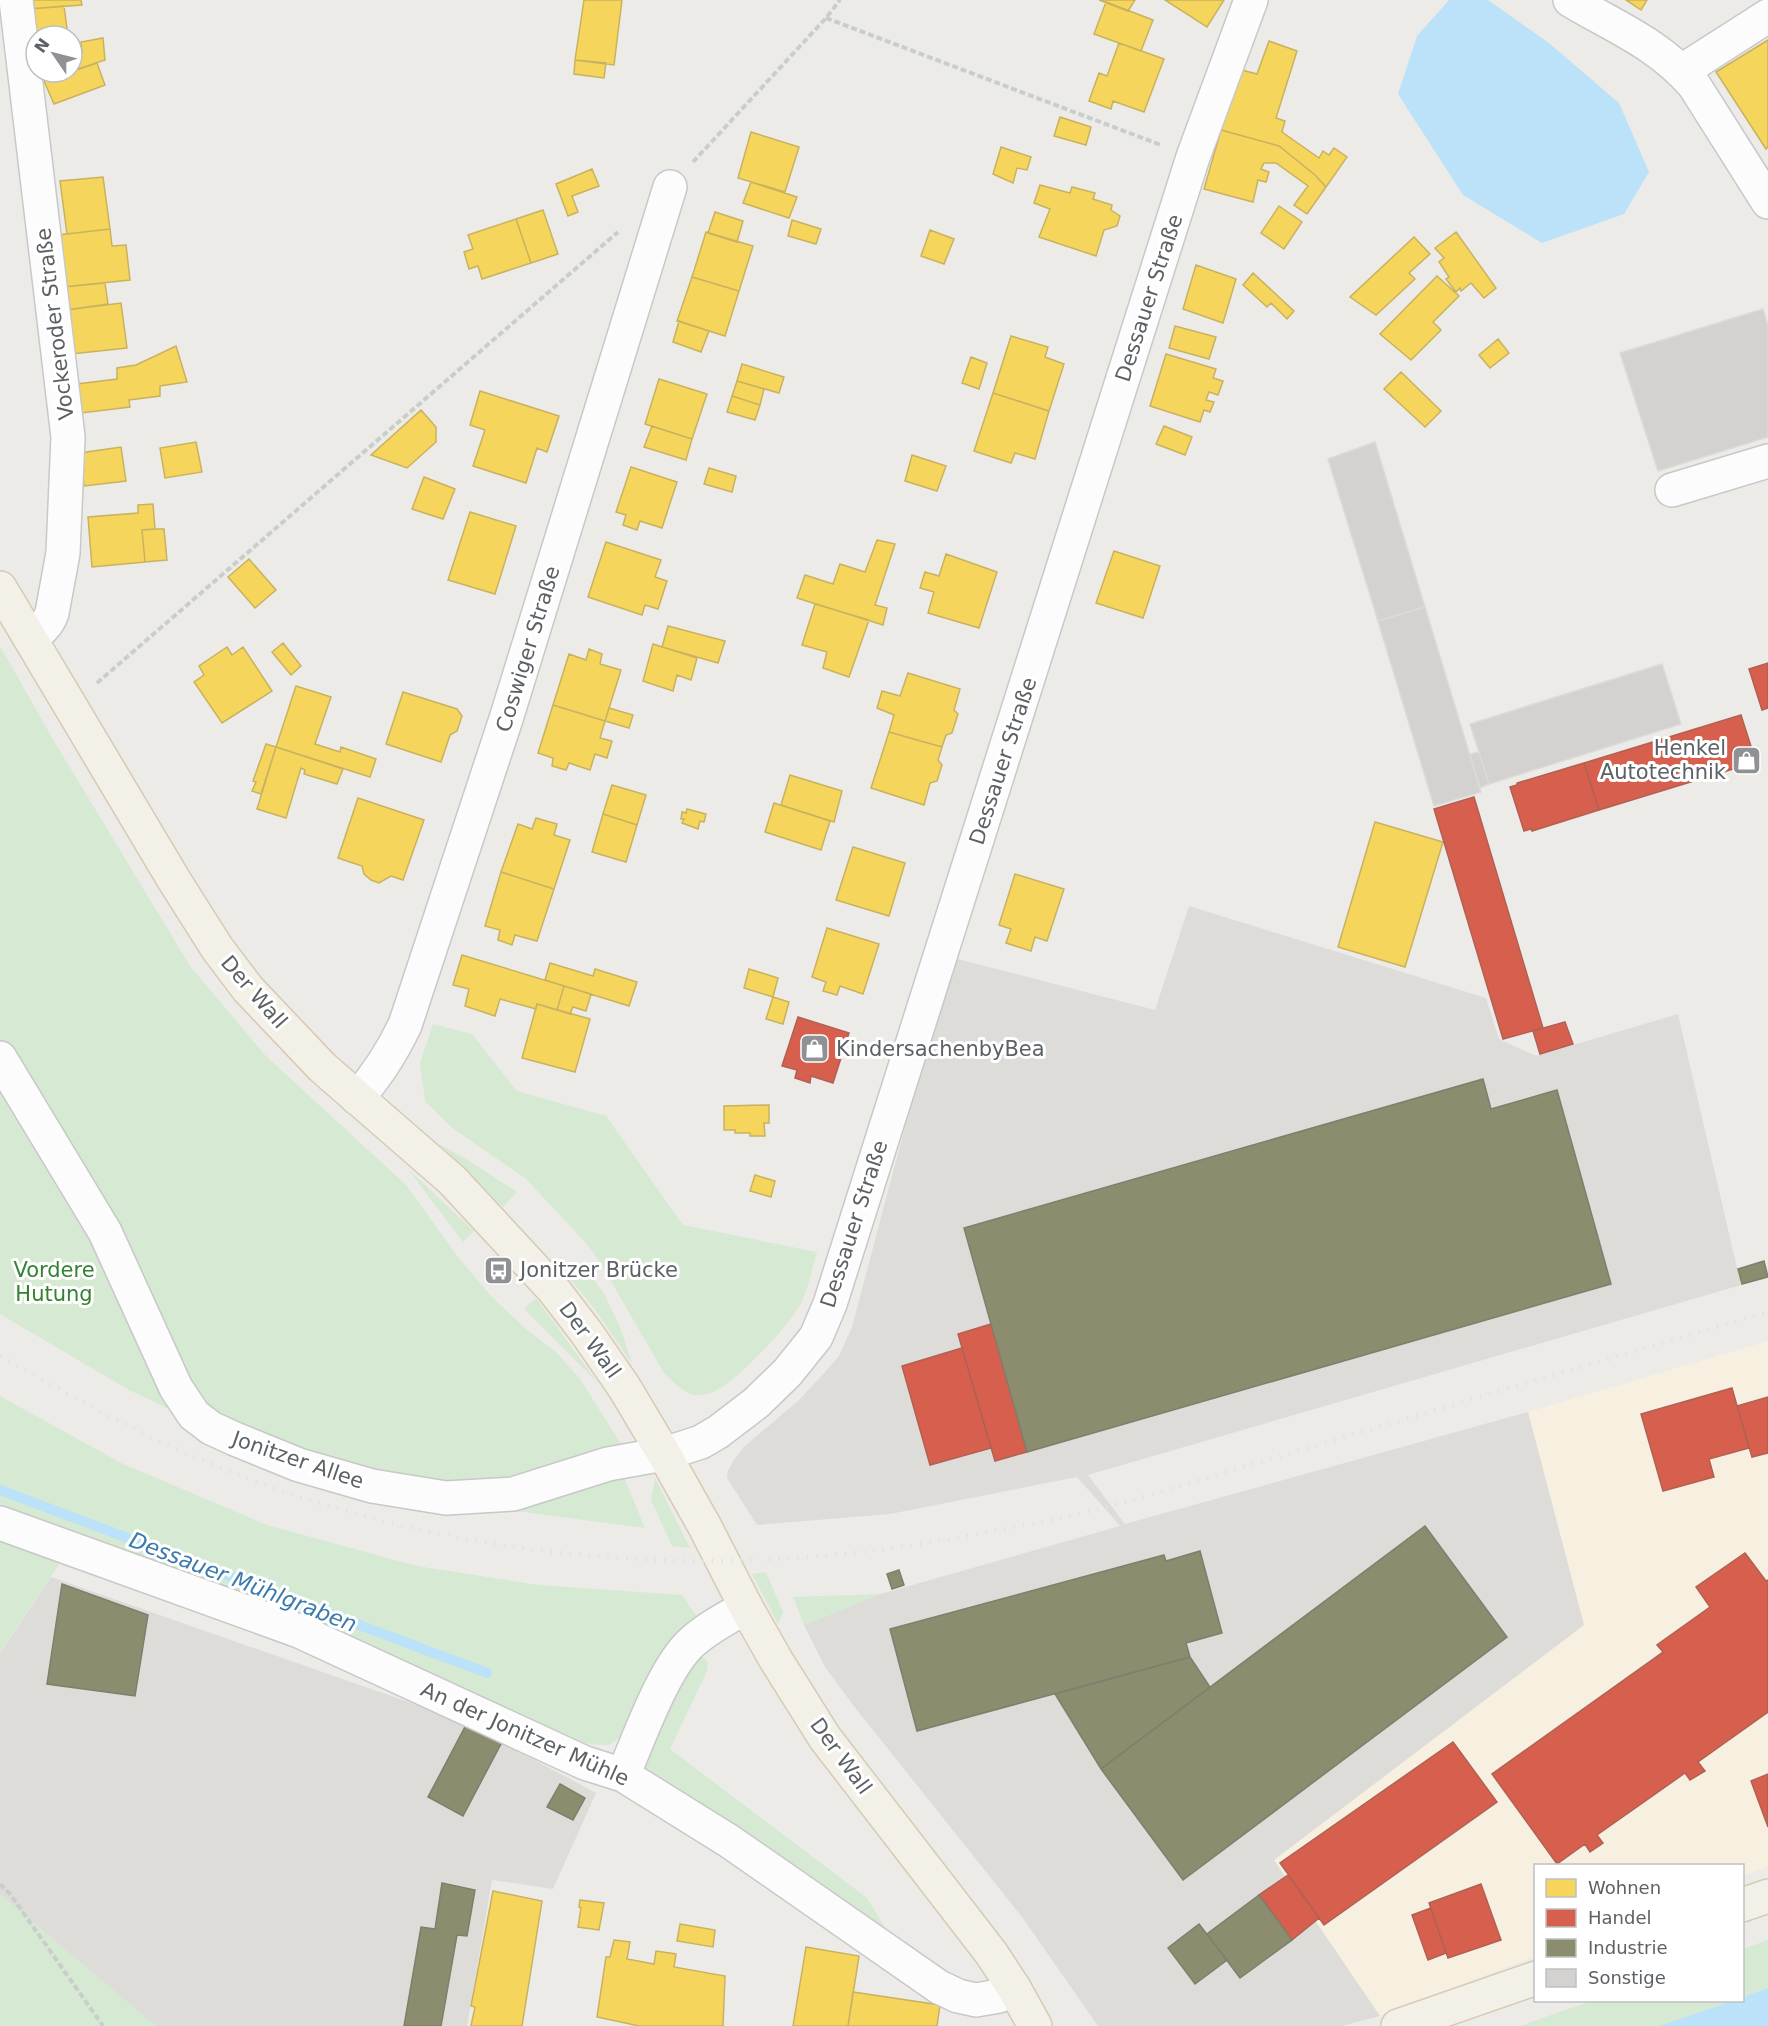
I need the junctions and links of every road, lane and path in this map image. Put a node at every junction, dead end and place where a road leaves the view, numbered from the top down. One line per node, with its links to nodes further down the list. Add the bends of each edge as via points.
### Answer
1 (16, 0): 15 (street, Vockeroder Straße, via 68,437 63,553 52,613 49,622)
2 (840, 0): 6 (path)
3 (1251, 0): 8 (street, Dessauer Straße)
4 (1570, 0): 7 (street, via 1642,39)
5 (1768, 16): 7 (street)
6 (826, 18): 8 (path); 9 (path)
7 (1682, 71): 10 (street)
8 (1193, 158): 19 (street, Dessauer Straße, via 830,1304 816,1336 756,1404 701,1442)
9 (670, 187): 18 (street, Coswiger Straße, via 510,708 405,1025 375,1079)
10 (1768, 202)
11 (624, 226): 16 (path)
12 (1768, 461): 13 (street)
13 (1672, 490)
14 (0, 588): 15 (main road, Der Wall)
15 (30, 638): 16 (main road, Der Wall)
16 (70, 704): 18 (main road, Der Wall, via 217,948 283,1027)
17 (0, 1058): 19 (street, Jonitzer Allee, via 105,1232 176,1388 194,1415 211,1428 299,1465 372,1486 446,1498 513,1494 608,1464)
18 (357, 1098): 19 (main road, Der Wall, via 452,1180 553,1289 624,1387)
19 (664, 1454): 21 (main road, Der Wall)
20 (0, 1523): 22 (street, An der Jonitzer Mühle, via 299,1631 585,1763)
21 (746, 1607): 22 (street, via 700,1634 678,1658); 27 (main road, Der Wall, via 825,1738)
22 (622, 1775): 27 (street, An der Jonitzer Mühle, via 729,1841 939,1987 976,2000 999,1996)
23 (0, 1884): 28 (path)
24 (1768, 1896): 25 (main road)
25 (1744, 1905)
26 (1534, 1979): 30 (main road)
27 (1014, 1988): 29 (main road, Der Wall)
28 (102, 2026)
29 (1035, 2026)
30 (1398, 2026)

